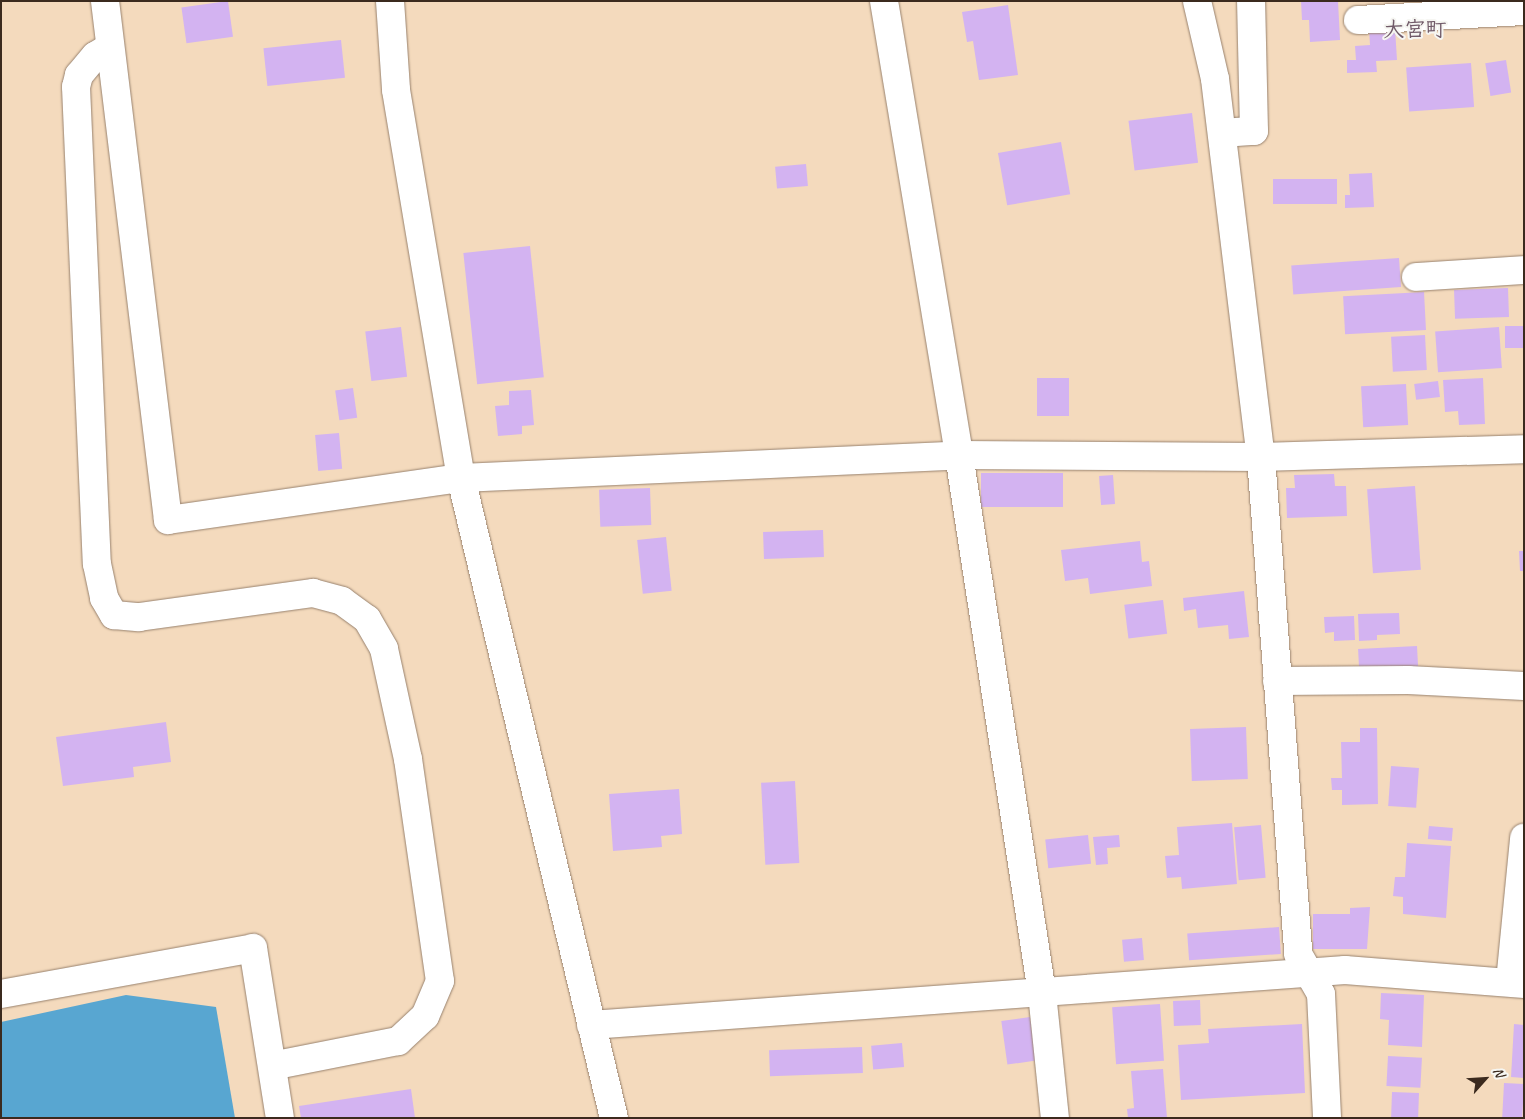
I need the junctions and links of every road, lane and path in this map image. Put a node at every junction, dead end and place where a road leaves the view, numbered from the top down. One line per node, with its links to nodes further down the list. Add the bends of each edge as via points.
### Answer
1 (105, 1): 8 (street)
2 (390, 1): 15 (street, via 396,90)
3 (884, 1): 13 (street)
4 (1197, 1): 9 (street, via 1215,79)
5 (1251, 1): 9 (street, via 1254,131)
6 (1522, 11): 7 (street)
7 (1358, 20)
8 (110, 47): 15 (street, via 168,520); 24 (street, via 95,56 79,75 76,87 97,564 104,598 114,615 139,617 313,593 342,601 367,619 384,649 408,759 440,981 426,1016 398,1041)
9 (1222, 133): 14 (street)
10 (1524, 270): 11 (street)
11 (1416, 277)
12 (1524, 449): 14 (street)
13 (959, 454): 14 (street); 15 (street); 21 (street)
14 (1261, 457): 16 (street)
15 (461, 478): 23 (street)
16 (1277, 681): 17 (street, via 1408,680); 19 (street, via 1298,954)
17 (1524, 686)
18 (1524, 838): 20 (street)
19 (1310, 974): 20 (street, via 1345,970); 21 (street); 28 (street, via 1322,994)
20 (1517, 983)
21 (1042, 993): 23 (street); 27 (street)
22 (1, 994): 24 (street, via 254,948)
23 (591, 1025): 26 (street)
24 (272, 1066): 25 (street)
25 (280, 1118)
26 (614, 1118)
27 (1055, 1118)
28 (1327, 1118)

